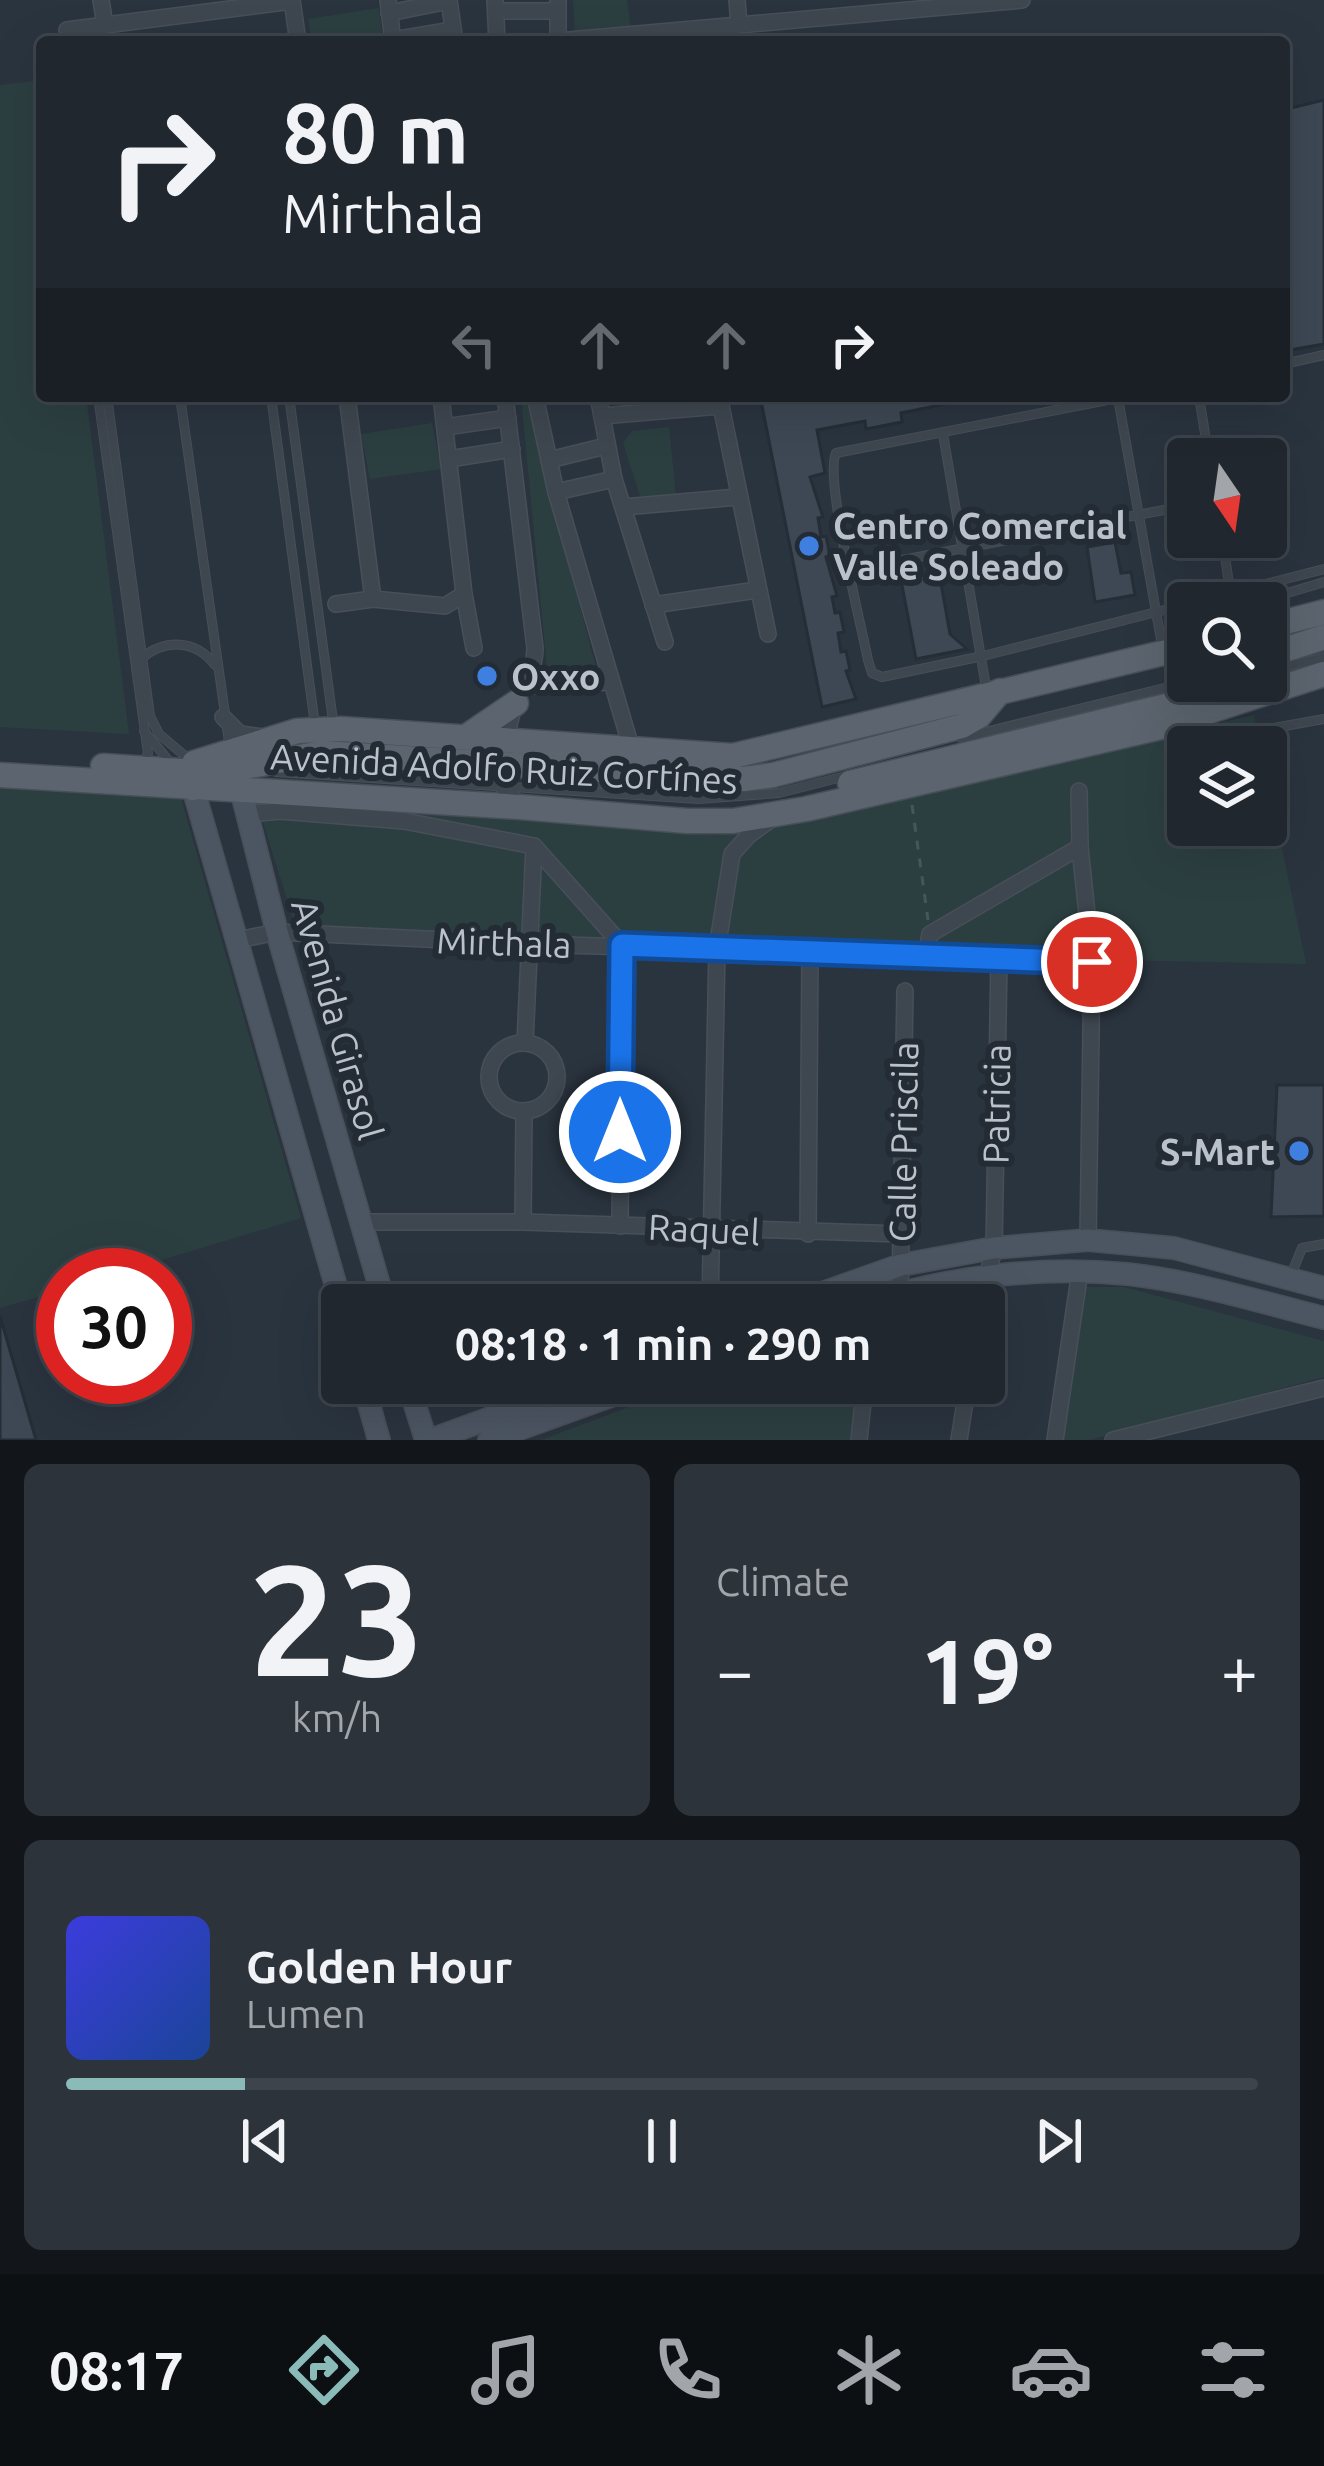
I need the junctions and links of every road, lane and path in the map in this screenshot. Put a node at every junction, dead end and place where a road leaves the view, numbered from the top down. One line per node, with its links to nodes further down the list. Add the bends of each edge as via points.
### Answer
1 (101, 0): 12 (street)
2 (737, 0): 13 (street)
3 (1022, 0): 8 (street)
4 (292, 1): 9 (street); 15 (street)
5 (449, 1): 10 (street); 17 (street)
6 (495, 5): 7 (street); 18 (street)
7 (557, 5): 19 (street)
8 (930, 5): 11 (street)
9 (199, 6): 12 (street)
10 (388, 6): 16 (street)
11 (831, 9): 13 (street)
12 (105, 25): 14 (street)
13 (739, 25): 20 (street)
14 (68, 31)
15 (297, 36)
16 (392, 36)
17 (454, 36)
18 (497, 36)
19 (558, 36)
20 (622, 36)
21 (1324, 356): 22 (lane)
22 (1290, 363)
23 (99, 402): 81 (lane)
24 (108, 402): 76 (lane)
25 (181, 402): 80 (lane)
26 (272, 402): 98 (lane)
27 (290, 402): 98 (lane)
28 (348, 402): 61 (street)
29 (442, 402): 40 (street)
30 (506, 402): 39 (street)
31 (537, 402): 46 (street)
32 (599, 402): 38 (street)
33 (711, 402): 38 (street)
34 (719, 402): 49 (street)
35 (1099, 402): 41 (lane)
36 (1124, 402): 52 (lane)
37 (1199, 402): 42 (lane)
38 (602, 416): 43 (street)
39 (508, 418): 40 (street); 44 (street)
40 (445, 427): 45 (street)
41 (943, 434): 53 (lane); 55 (lane, via 834,455)
42 (1205, 438)
43 (606, 446): 46 (street); 47 (street)
44 (512, 449): 45 (street); 88 (street, via 535,648)
45 (449, 459): 60 (street)
46 (549, 460): 48 (street)
47 (614, 478): 48 (street); 50 (street)
48 (556, 492): 85 (street)
49 (737, 497): 50 (street); 58 (street)
50 (624, 507): 63 (street)
51 (1167, 509): 52 (lane)
52 (1138, 514): 53 (lane); 66 (lane)
53 (962, 551): 55 (lane); 75 (lane)
54 (1324, 569): 56 (lane)
55 (850, 570): 75 (lane, via 876,677)
56 (1269, 582)
57 (1324, 582): 59 (lane)
58 (757, 590): 63 (street); 68 (street)
59 (1287, 593)
60 (464, 594): 61 (street, via 445,606); 73 (street)
61 (373, 599): 62 (street)
62 (337, 604)
63 (653, 605): 71 (street)
64 (1167, 611): 66 (lane)
65 (1324, 612): 67 (main road)
66 (1156, 614): 69 (lane); 75 (lane)
67 (1287, 622)
68 (767, 634)
69 (1167, 634)
70 (1324, 637): 78 (main road)
71 (665, 642)
72 (1324, 647): 79 (lane)
73 (474, 648)
74 (1167, 652): 87 (main road, Avenida Adolfo Ruiz Cortínes)
75 (983, 656): 87 (lane)
76 (142, 657): 80 (lane, via 192,644); 81 (lane); 102 (lane, via 153,724)
77 (1324, 661): 82 (main road)
78 (1287, 662)
79 (1287, 665)
80 (216, 667): 93 (lane)
81 (135, 668): 96 (lane)
82 (1287, 670)
83 (1287, 674): 84 (main road)
84 (1324, 674)
85 (611, 682): 88 (street); 100 (street)
86 (1167, 687): 104 (lane, via 773,784 713,791)
87 (994, 693): 100 (main road, Avenida Adolfo Ruiz Cortínes, via 745,755); 104 (main road, via 962,726 759,777)
88 (521, 694): 99 (main road); 104 (street)
89 (1167, 697): 104 (lane, via 779,793 699,800)
90 (1182, 702): 104 (main road, via 753,805 695,808)
91 (1197, 702): 104 (main road, via 778,808 675,814)
92 (1213, 702): 105 (main road, Avenida Adolfo Ruiz Cortínes, via 1161,728)
93 (223, 717): 97 (street, via 240,734); 102 (lane)
94 (1324, 718): 95 (lane)
95 (1284, 726)
96 (143, 730): 102 (lane); 102 (lane, via 148,753)
97 (283, 735): 98 (main road, Avenida Adolfo Ruiz Cortínes); 102 (main road, Avenida Adolfo Ruiz Cortínes)
98 (324, 737): 99 (main road, Avenida Adolfo Ruiz Cortínes); 102 (main road, via 272,760); 104 (main road)
99 (466, 737): 104 (main road, Avenida Adolfo Ruiz Cortínes)
100 (631, 747): 104 (main road, Avenida Adolfo Ruiz Cortínes)
101 (0, 760): 102 (main road)
102 (199, 775): 103 (main road, Avenida Adolfo Ruiz Cortínes); 104 (main road, Avenida Adolfo Ruiz Cortínes); 109 (street, via 280,812 404,820); 112 (street, Avenida Girasol); 114 (street, Avenida Girasol)
103 (0, 776)
104 (508, 780): 108 (main road, Avenida Adolfo Ruiz Cortínes, via 687,821)
105 (909, 787): 107 (main road, Avenida Adolfo Ruiz Cortínes); 113 (path)
106 (1079, 790): 110 (street)
107 (778, 815): 108 (main road, Avenida Adolfo Ruiz Cortínes); 111 (street)
108 (740, 820): 111 (street)
109 (534, 846): 115 (street); 116 (street)
110 (1080, 847): 113 (street); 121 (street)
111 (732, 854): 117 (street)
112 (277, 932): 114 (street, Mirthala); 115 (street, Mirthala); 126 (street, Avenida Girasol)
113 (930, 934): 119 (street)
114 (238, 940): 139 (street, Avenida Girasol)
115 (530, 944): 116 (street, Mirthala); 124 (street)
116 (622, 945): 117 (street, Mirthala); 128 (street)
117 (717, 949): 118 (street, Mirthala); 129 (street)
118 (810, 953): 119 (street, Mirthala); 130 (street)
119 (926, 956): 120 (street, Mirthala)
120 (999, 960): 121 (street, Mirthala); 134 (street, Patricia)
121 (1092, 962): 122 (street, Mirthala); 132 (street)
122 (1130, 962)
123 (904, 991): 131 (street, Calle Priscila)
124 (525, 1043): 125 (street, via 550,1055 557,1073 550,1100); 125 (street, via 494,1059 489,1083 501,1104)
125 (524, 1112): 127 (street)
126 (362, 1222): 127 (street, Raquel); 140 (street, Avenida Girasol)
127 (523, 1222): 128 (street, Raquel)
128 (620, 1226): 129 (street, Raquel)
129 (712, 1229): 130 (street, Raquel); 141 (street)
130 (808, 1234): 131 (street, Raquel)
131 (902, 1234): 135 (street, Calle Priscila)
132 (1088, 1240): 134 (street); 137 (street, via 1144,1242)
133 (1324, 1244): 137 (lane, via 1302,1248)
134 (994, 1248): 135 (street); 138 (street, Patricia)
135 (902, 1265): 142 (street); 143 (street, Calle Priscila)
136 (1081, 1271): 138 (street); 147 (street); 160 (street)
137 (1290, 1277): 146 (street)
138 (985, 1278): 144 (street); 145 (street, Patricia)
139 (336, 1284)
140 (379, 1284)
141 (711, 1284)
142 (848, 1284)
143 (901, 1284)
144 (953, 1284)
145 (984, 1284)
146 (1324, 1288)
147 (1324, 1318)
148 (1324, 1388): 161 (street)
149 (370, 1404): 155 (street)
150 (415, 1404): 156 (street)
151 (532, 1404): 156 (street)
152 (588, 1404): 157 (street)
153 (863, 1404): 158 (street)
154 (965, 1404): 159 (street)
155 (380, 1440)
156 (428, 1440)
157 (489, 1440)
158 (859, 1440)
159 (959, 1440)
160 (1055, 1440)
161 (1113, 1440)

